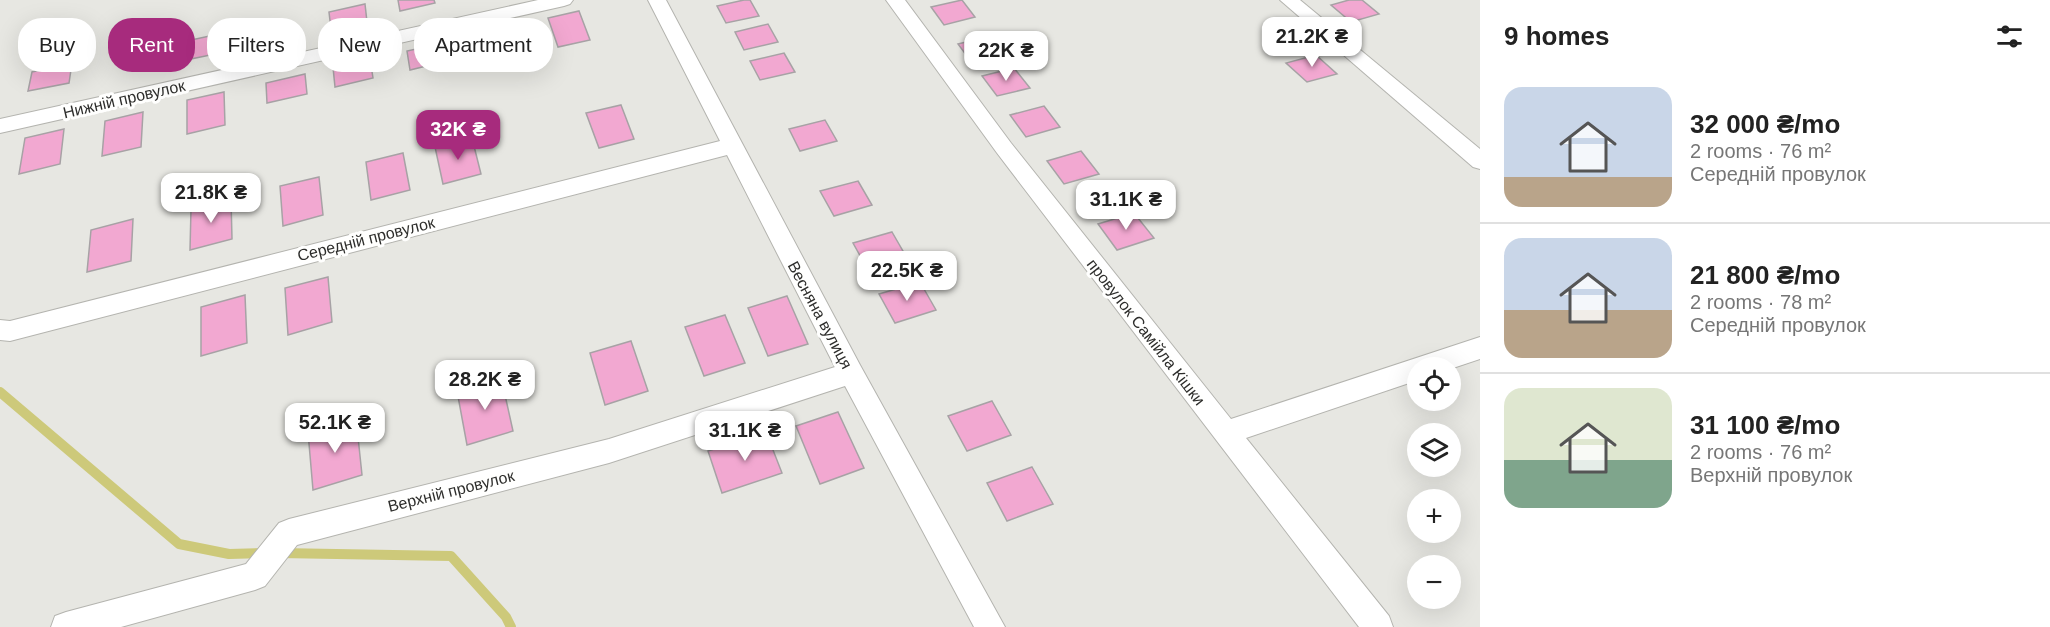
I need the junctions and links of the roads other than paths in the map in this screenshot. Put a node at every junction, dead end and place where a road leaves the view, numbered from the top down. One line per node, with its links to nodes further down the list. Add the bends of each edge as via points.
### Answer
1 (564, 0): 5 (street, Нижній провулок)
2 (657, 0): 6 (street, Весняна вулиця)
3 (895, 0): 13 (street, провулок Самійла Кішки, via 1004,148)
4 (1289, 0): 7 (street)
5 (0, 126)
6 (731, 146): 8 (street, Середній провулок, via 10,331); 12 (street, Весняна вулиця)
7 (1480, 161)
8 (0, 330)
9 (1480, 348): 10 (street)
10 (1453, 357)
11 (1407, 372): 13 (street)
12 (850, 373): 14 (street, Верхній провулок, via 609,451 289,533 255,576); 15 (street, Весняна вулиця)
13 (1225, 433): 16 (street, провулок Самійла Кішки)
14 (66, 627)
15 (990, 627)
16 (1378, 627)

